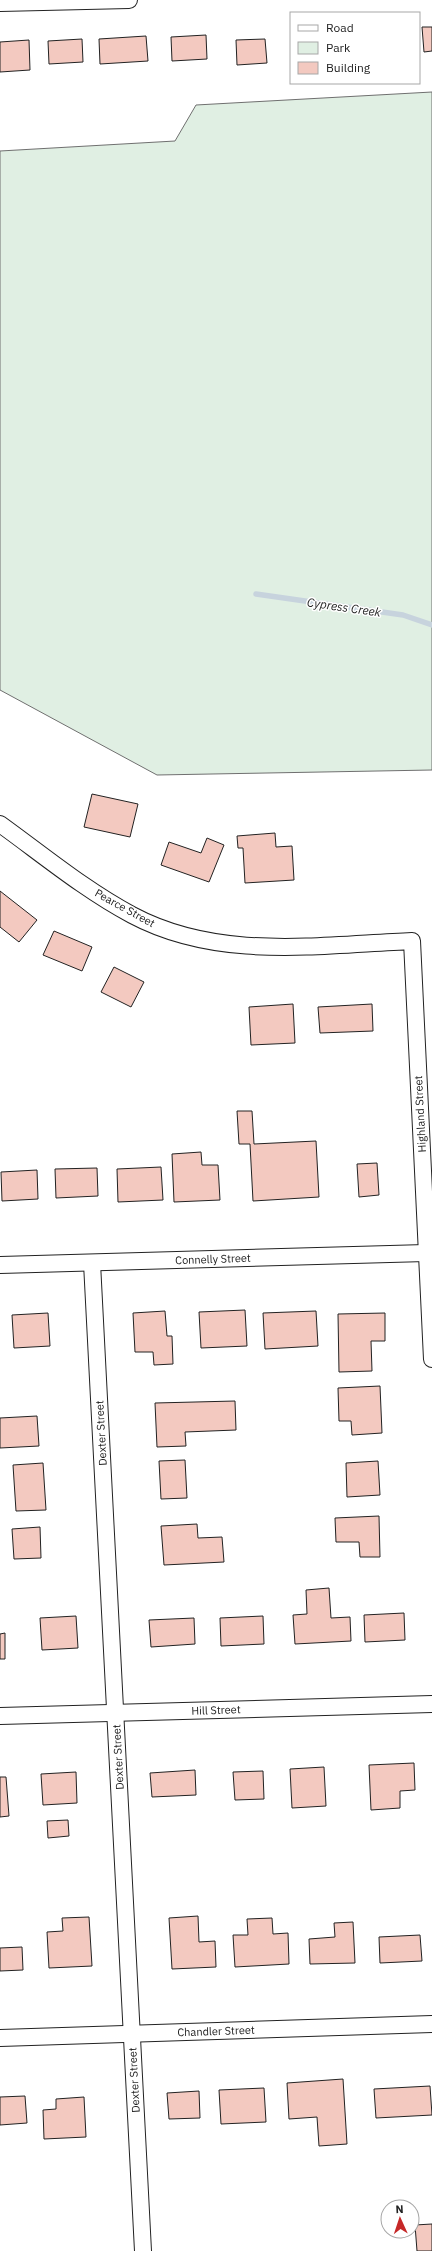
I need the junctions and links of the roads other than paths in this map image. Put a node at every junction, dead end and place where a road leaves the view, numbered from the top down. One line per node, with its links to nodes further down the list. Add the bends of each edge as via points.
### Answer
1 (129, 0): 2 (street)
2 (0, 3)
3 (0, 824): 4 (street, Pearce Street, via 99,896 164,929 202,940 241,947)
4 (412, 941): 5 (street, Highland Street)
5 (426, 1253): 6 (street, Connelly Street); 8 (street, Highland Street)
6 (92, 1263): 7 (street, Connelly Street); 10 (street, Dexter Street)
7 (0, 1265)
8 (432, 1360)
9 (432, 1704): 10 (street, Hill Street)
10 (116, 1713): 11 (street, Hill Street); 13 (street, Dexter Street)
11 (0, 1716)
12 (432, 2024): 13 (street, Chandler Street)
13 (131, 2034): 14 (street, Chandler Street); 15 (street, Dexter Street)
14 (0, 2038)
15 (143, 2251)

